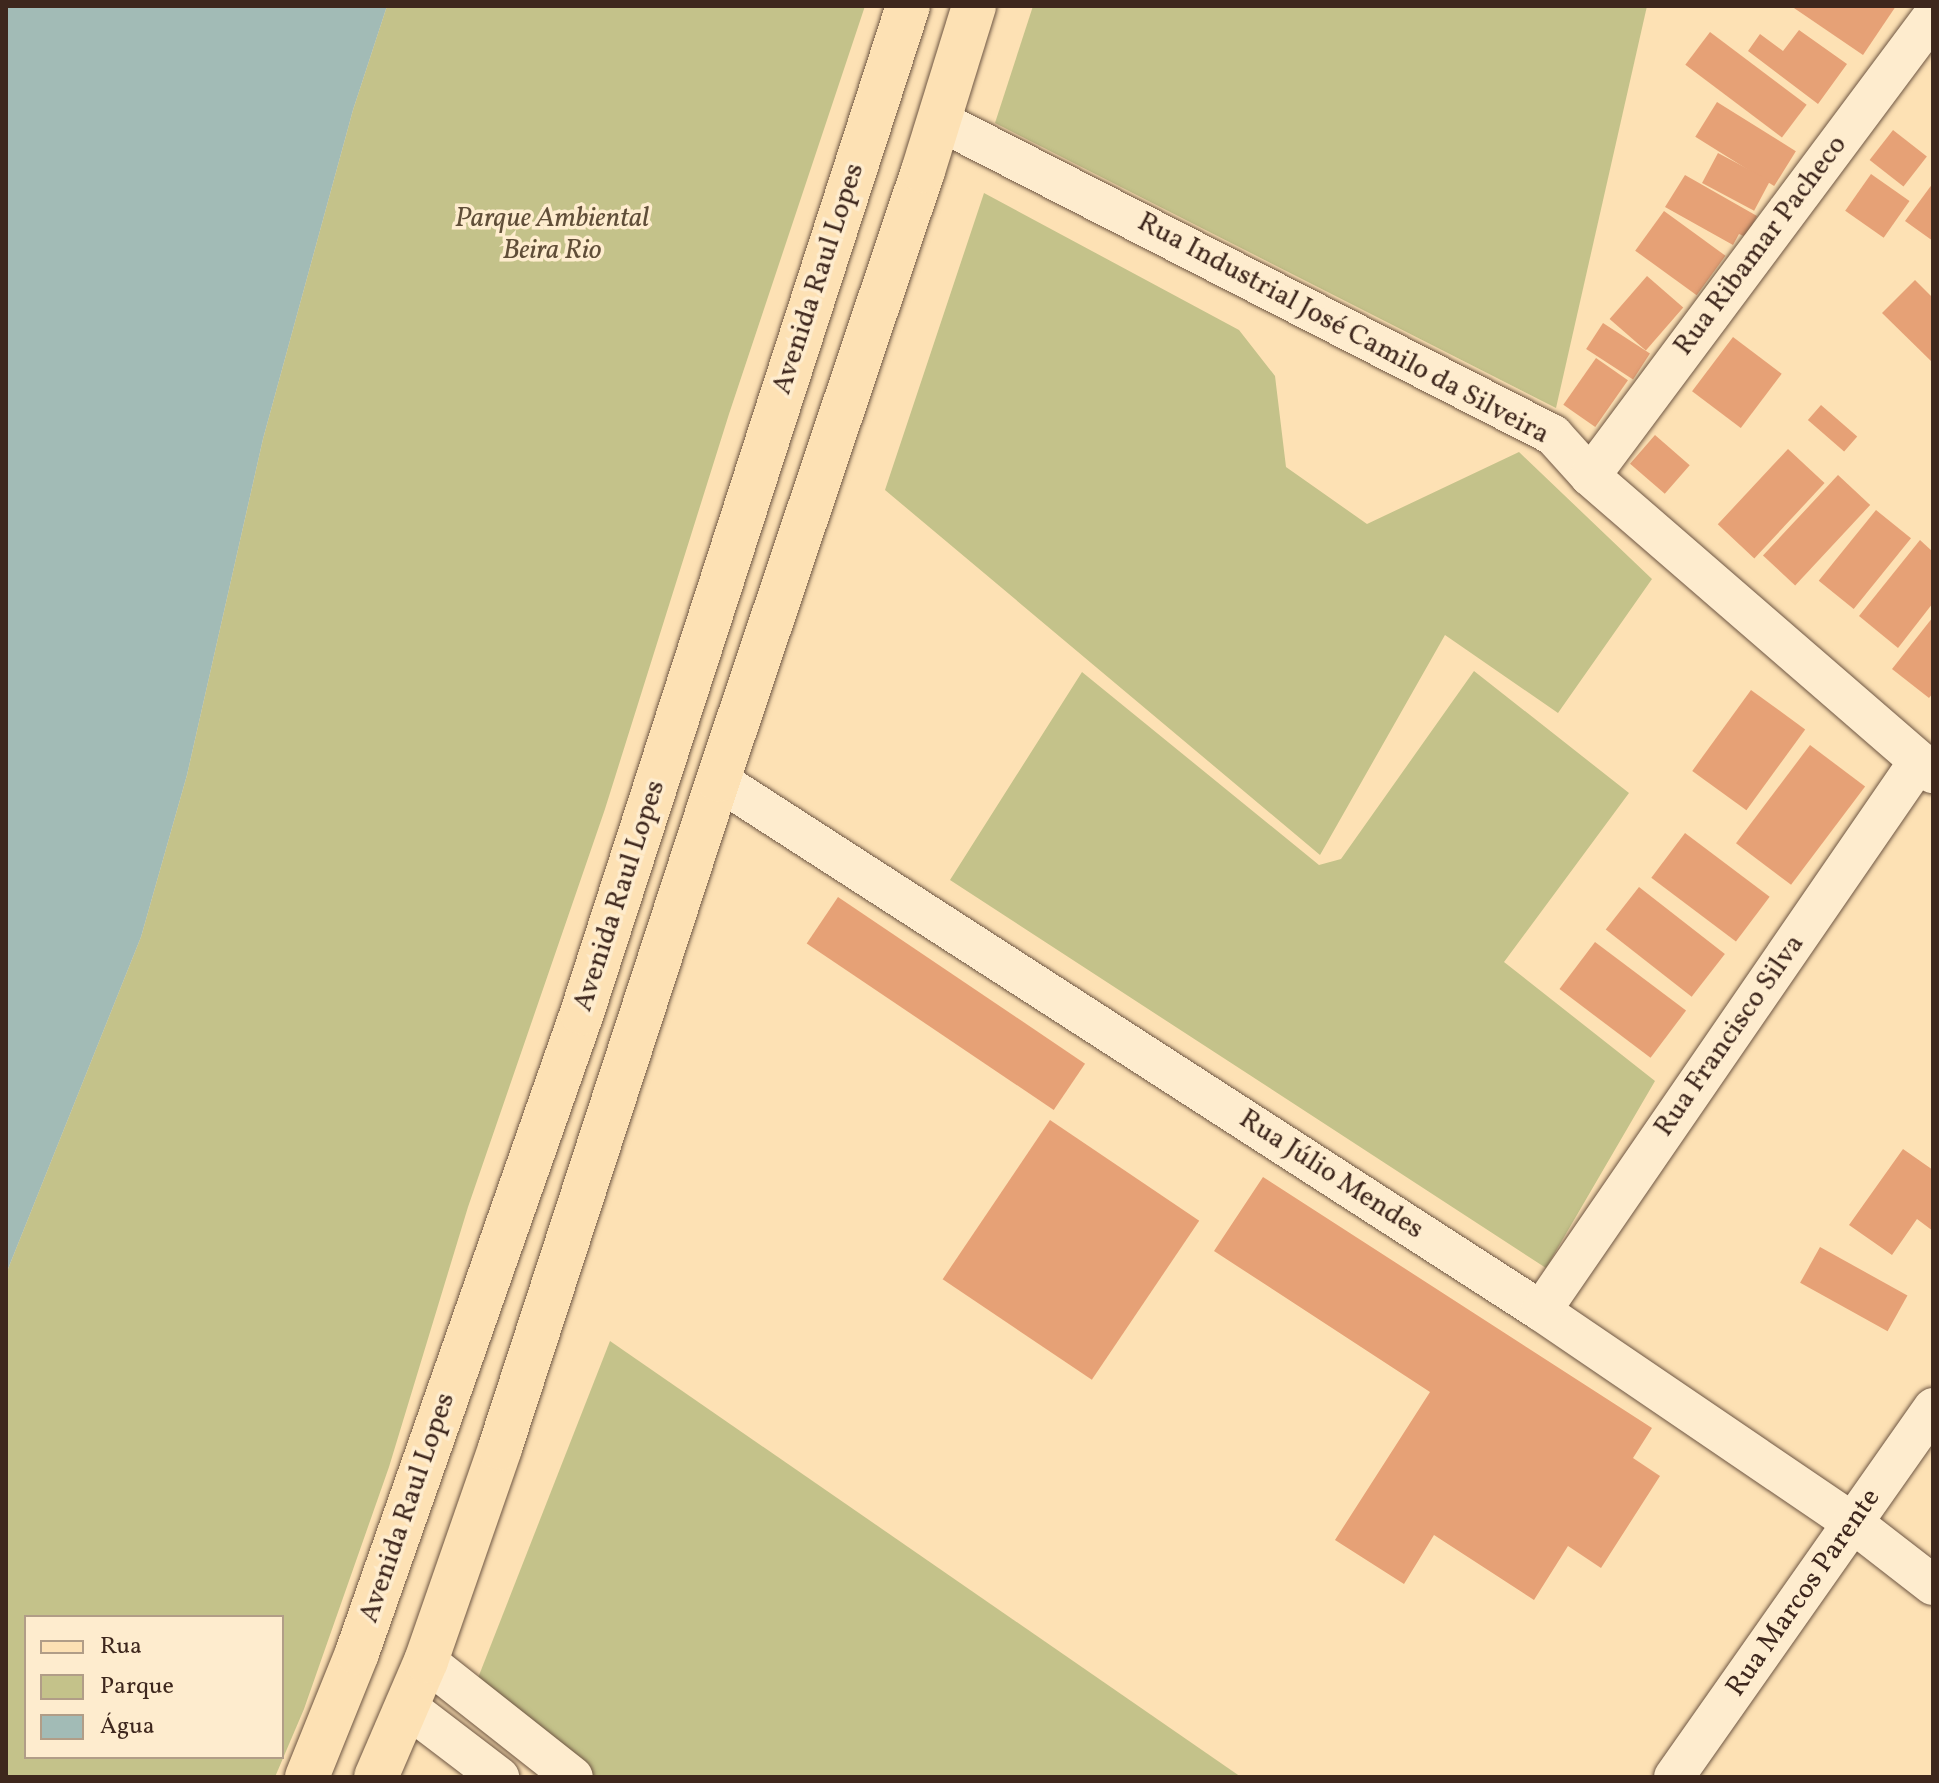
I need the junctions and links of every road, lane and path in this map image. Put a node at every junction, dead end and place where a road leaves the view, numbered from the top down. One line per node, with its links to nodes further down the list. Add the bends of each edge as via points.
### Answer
1 (908, 6): 14 (main road, Avenida Raul Lopes, via 582,1013)
2 (974, 6): 4 (main road, Avenida Raul Lopes)
3 (1932, 19): 5 (street, Rua Ribamar Pacheco)
4 (938, 120): 5 (street, Rua Industrial José Camilo da Silveira, via 1506,408 1553,435); 7 (main road, Avenida Raul Lopes)
5 (1590, 476): 6 (street, Rua Industrial José Camilo da Silveira)
6 (1926, 767): 8 (street, Rua Francisco Silva)
7 (718, 780): 8 (street, Rua Júlio Mendes); 12 (main road, Avenida Raul Lopes)
8 (1541, 1311): 10 (street, Rua Júlio Mendes)
9 (1933, 1408): 10 (street, Rua Marcos Parente)
10 (1853, 1523): 11 (street, Rua Júlio Mendes); 18 (street, Rua Marcos Parente)
11 (1933, 1585)
12 (426, 1661): 13 (main road, Avenida Raul Lopes); 17 (street)
13 (407, 1707): 15 (main road, Avenida Raul Lopes); 16 (street)
14 (313, 1772)
15 (376, 1777)
16 (499, 1777)
17 (573, 1777)
18 (1674, 1777)

